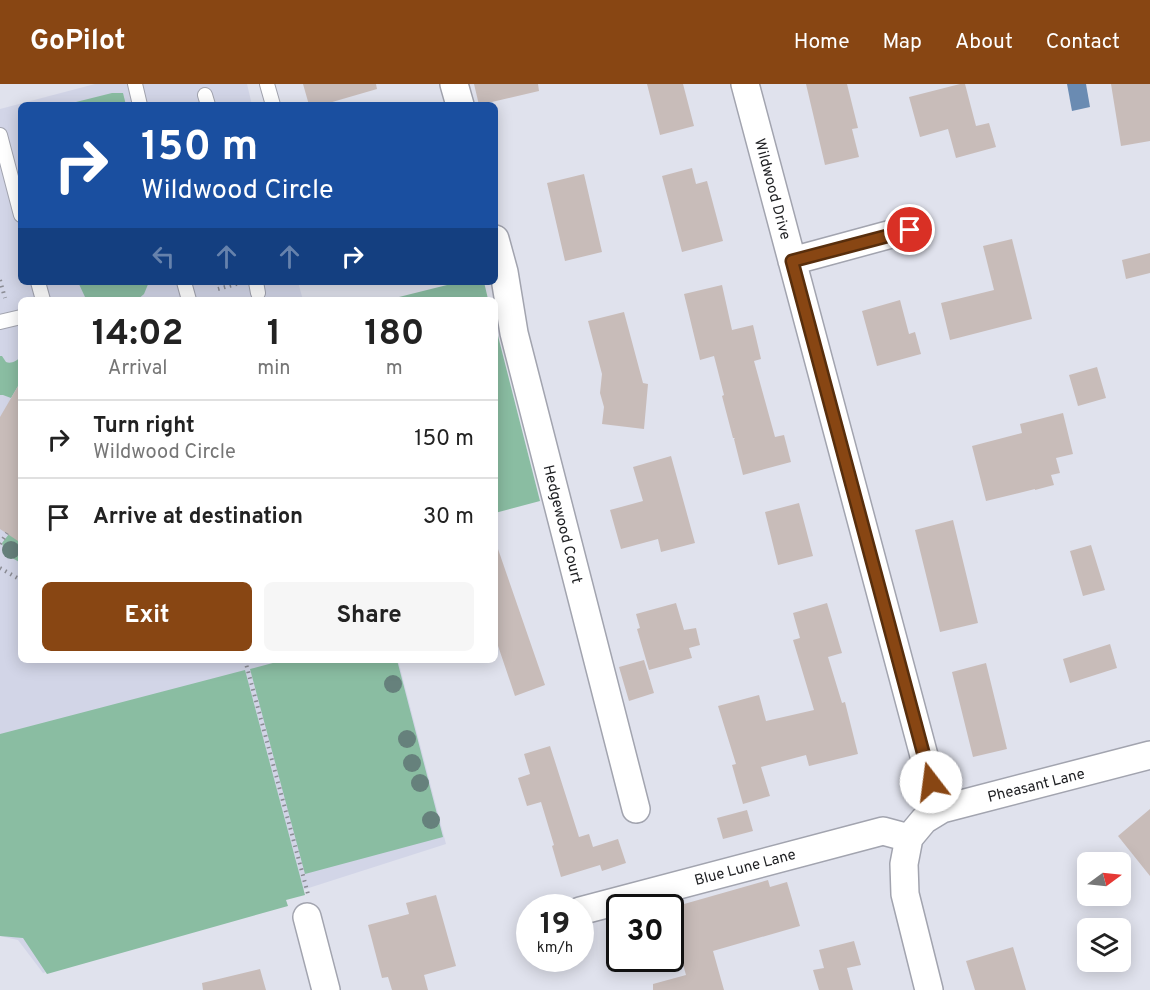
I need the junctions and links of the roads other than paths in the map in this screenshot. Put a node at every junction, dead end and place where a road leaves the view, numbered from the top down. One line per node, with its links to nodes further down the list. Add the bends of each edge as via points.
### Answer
1 (135, 84): 5 (lane)
2 (267, 84): 6 (lane)
3 (454, 84): 7 (street)
4 (745, 84): 12 (street, Wildwood Drive)
5 (139, 102)
6 (272, 102)
7 (459, 102)
8 (0, 135): 9 (lane)
9 (18, 204)
10 (910, 230): 12 (street)
11 (498, 250): 13 (street, Hedgewood Court, via 504,272)
12 (792, 261): 17 (street, Wildwood Drive)
13 (503, 313): 18 (street, Hedgewood Court, via 514,333)
14 (18, 317): 15 (lane)
15 (0, 322)
16 (1150, 755): 19 (street, Pheasant Lane, via 942,809 924,820)
17 (931, 782)
18 (636, 809)
19 (909, 838): 21 (street, Blue Lune Lane, via 883,831); 23 (street, via 904,864 905,894)
20 (308, 907): 22 (street)
21 (594, 907)
22 (326, 990)
23 (929, 990)

